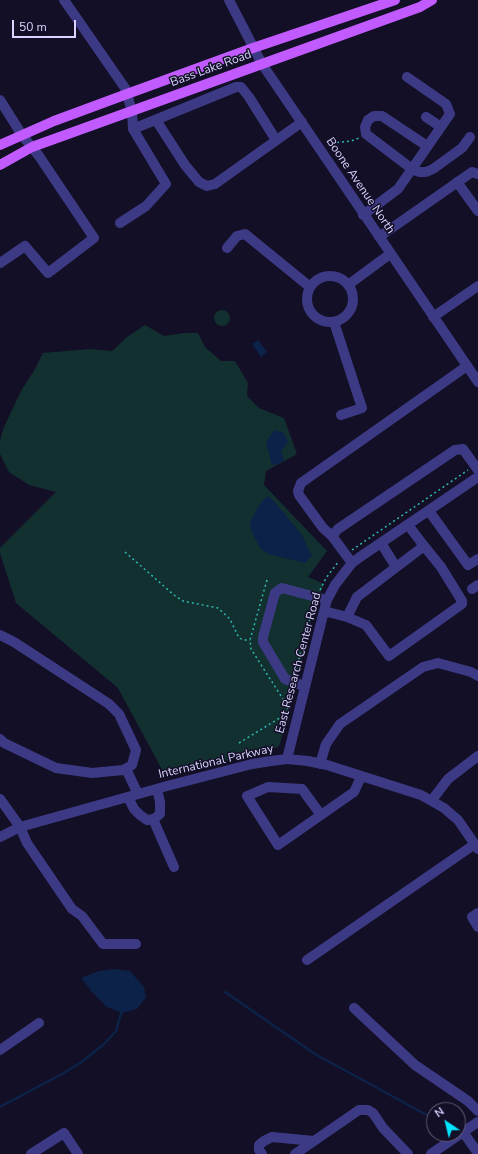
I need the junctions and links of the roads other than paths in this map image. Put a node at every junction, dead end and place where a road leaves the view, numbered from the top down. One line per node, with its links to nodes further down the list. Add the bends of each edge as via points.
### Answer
1 (64, 0): 8 (street)
2 (229, 0): 5 (street, Boone Avenue North)
3 (395, 0): 5 (main road, Bass Lake Road)
4 (432, 0): 6 (main road, Bass Lake Road, via 420,7)
5 (253, 48): 6 (street, Boone Avenue North); 8 (main road, Bass Lake Road)
6 (262, 64): 10 (main road, Bass Lake Road); 13 (street, Boone Avenue North)
7 (407, 77): 14 (street, via 446,104 450,114)
8 (127, 94): 10 (street); 16 (main road, Bass Lake Road)
9 (0, 100): 16 (street)
10 (132, 111): 15 (street); 21 (main road, Bass Lake Road)
11 (426, 117): 14 (street)
12 (156, 120): 15 (street); 18 (street, via 241,87); 18 (street, via 185,165 200,182 208,186 215,184)
13 (302, 122): 18 (street); 27 (street, Boone Avenue North)
14 (441, 127): 20 (street)
15 (133, 128): 28 (street, via 166,184 146,206)
16 (22, 135): 19 (main road, Bass Lake Road); 21 (street)
17 (470, 136): 23 (street, via 462,148 433,169 420,172)
18 (276, 140)
19 (0, 145)
20 (427, 146): 23 (street); 23 (street, via 382,116 374,116 368,120 364,127 366,134)
21 (32, 147): 22 (main road, Bass Lake Road); 32 (street, via 94,238 48,272 25,246)
22 (0, 165)
23 (412, 169): 27 (street, via 398,189)
24 (478, 174): 25 (street, via 472,172)
25 (457, 182): 26 (street); 29 (street)
26 (478, 211)
27 (363, 215): 29 (street, Boone Avenue North)
28 (120, 223)
29 (379, 237): 31 (street, Boone Avenue North)
30 (227, 248): 35 (street, via 237,236 245,234)
31 (390, 254): 33 (street); 36 (street, Boone Avenue North)
32 (1, 260)
33 (348, 285): 35 (street, via 342,280 328,276 320,278); 37 (street, via 352,291 352,306 343,318)
34 (478, 286): 36 (street)
35 (310, 287): 37 (street, via 307,296 310,311 321,320)
36 (433, 317): 38 (street, Boone Avenue North)
37 (334, 322): 40 (street, via 362,408)
38 (467, 366): 39 (street, Boone Avenue North); 45 (street, via 301,483 298,491 300,496 323,528)
39 (478, 382)
40 (341, 415)
41 (476, 468): 45 (street, via 463,449 455,450 338,529)
42 (478, 477): 43 (street, East Research Center Road)
43 (429, 511): 44 (street, East Research Center Road); 48 (street, via 468,565)
44 (408, 525): 46 (street, East Research Center Road); 47 (street)
45 (332, 536): 49 (street)
46 (381, 543): 49 (street, East Research Center Road); 50 (street)
47 (424, 546): 50 (street); 53 (street, via 441,567 462,604 388,656 366,625)
48 (478, 559)
49 (352, 563): 51 (street, East Research Center Road)
50 (396, 567): 53 (street, via 357,597)
51 (327, 600): 52 (street, East Research Center Road); 56 (street, via 282,588 275,593 263,637 263,642 285,679)
52 (324, 611): 53 (street); 56 (street, East Research Center Road)
53 (347, 617)
54 (0, 635): 61 (street, via 109,704 119,714 136,750 132,765)
55 (478, 676): 60 (street, via 438,663 423,667 340,724 326,744)
56 (304, 686): 59 (street, East Research Center Road)
57 (0, 738): 61 (street, via 4,743 56,768 92,773)
58 (478, 756): 66 (street, via 448,779)
59 (287, 760): 60 (street, International Parkway); 63 (street, International Parkway, via 252,764)
60 (320, 764): 62 (street, International Parkway)
61 (126, 769): 64 (street)
62 (361, 777): 66 (street, International Parkway); 67 (street, via 354,792)
63 (157, 789): 64 (street, International Parkway); 68 (street, via 160,814)
64 (133, 796): 68 (street, via 134,809 147,820); 69 (street, International Parkway)
65 (0, 799): 69 (street)
66 (432, 800): 71 (street, International Parkway, via 458,820)
67 (321, 815): 67 (street, via 278,845 247,796 268,787 302,790)
68 (153, 819): 72 (street)
69 (20, 827): 70 (street, International Parkway); 75 (street, via 27,843 72,909 82,916 103,944)
70 (0, 837)
71 (477, 846): 76 (street)
72 (174, 867)
73 (478, 912): 74 (street, via 472,917)
74 (478, 926)
75 (136, 944)
76 (307, 960)
77 (354, 1008): 80 (street, via 414,1065 468,1101)
78 (39, 1023): 79 (street)
79 (0, 1050)
80 (478, 1111)
81 (478, 1122): 82 (street)
82 (466, 1130)
83 (466, 1136): 86 (street)
84 (314, 1141): 89 (street, via 272,1137 260,1145 259,1150); 90 (street); 91 (street, via 359,1110 368,1110)
85 (448, 1142): 92 (street)
86 (478, 1153)
87 (32, 1154): 88 (street, via 64,1133)
88 (78, 1154)
89 (262, 1154)
90 (295, 1154)
91 (408, 1154)
92 (431, 1154)

